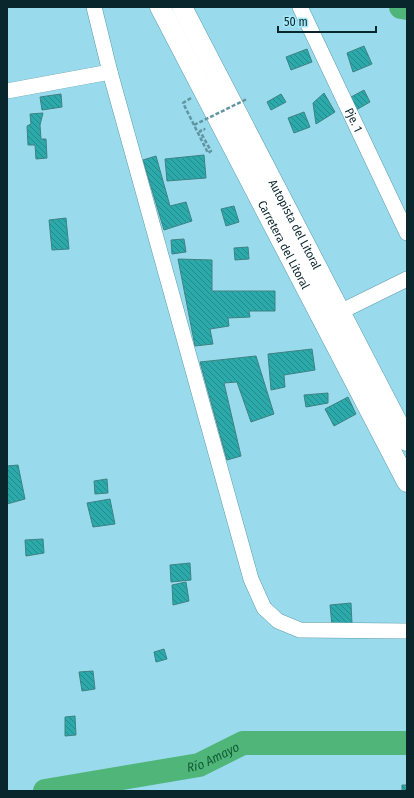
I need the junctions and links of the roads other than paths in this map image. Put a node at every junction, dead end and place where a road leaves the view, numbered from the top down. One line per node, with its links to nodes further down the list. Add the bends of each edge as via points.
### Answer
1 (94, 7): 5 (street)
2 (160, 7): 11 (main road, Carretera del Litoral)
3 (182, 7): 9 (main road, Autopista del Litoral)
4 (300, 7): 7 (street, Pje. 1)
5 (110, 72): 6 (street); 12 (street, via 251,578 264,608 278,621 300,630)
6 (7, 91)
7 (407, 233)
8 (407, 279): 9 (street)
9 (340, 312): 10 (main road, Autopista del Litoral)
10 (407, 441)
11 (407, 482)
12 (407, 630)

